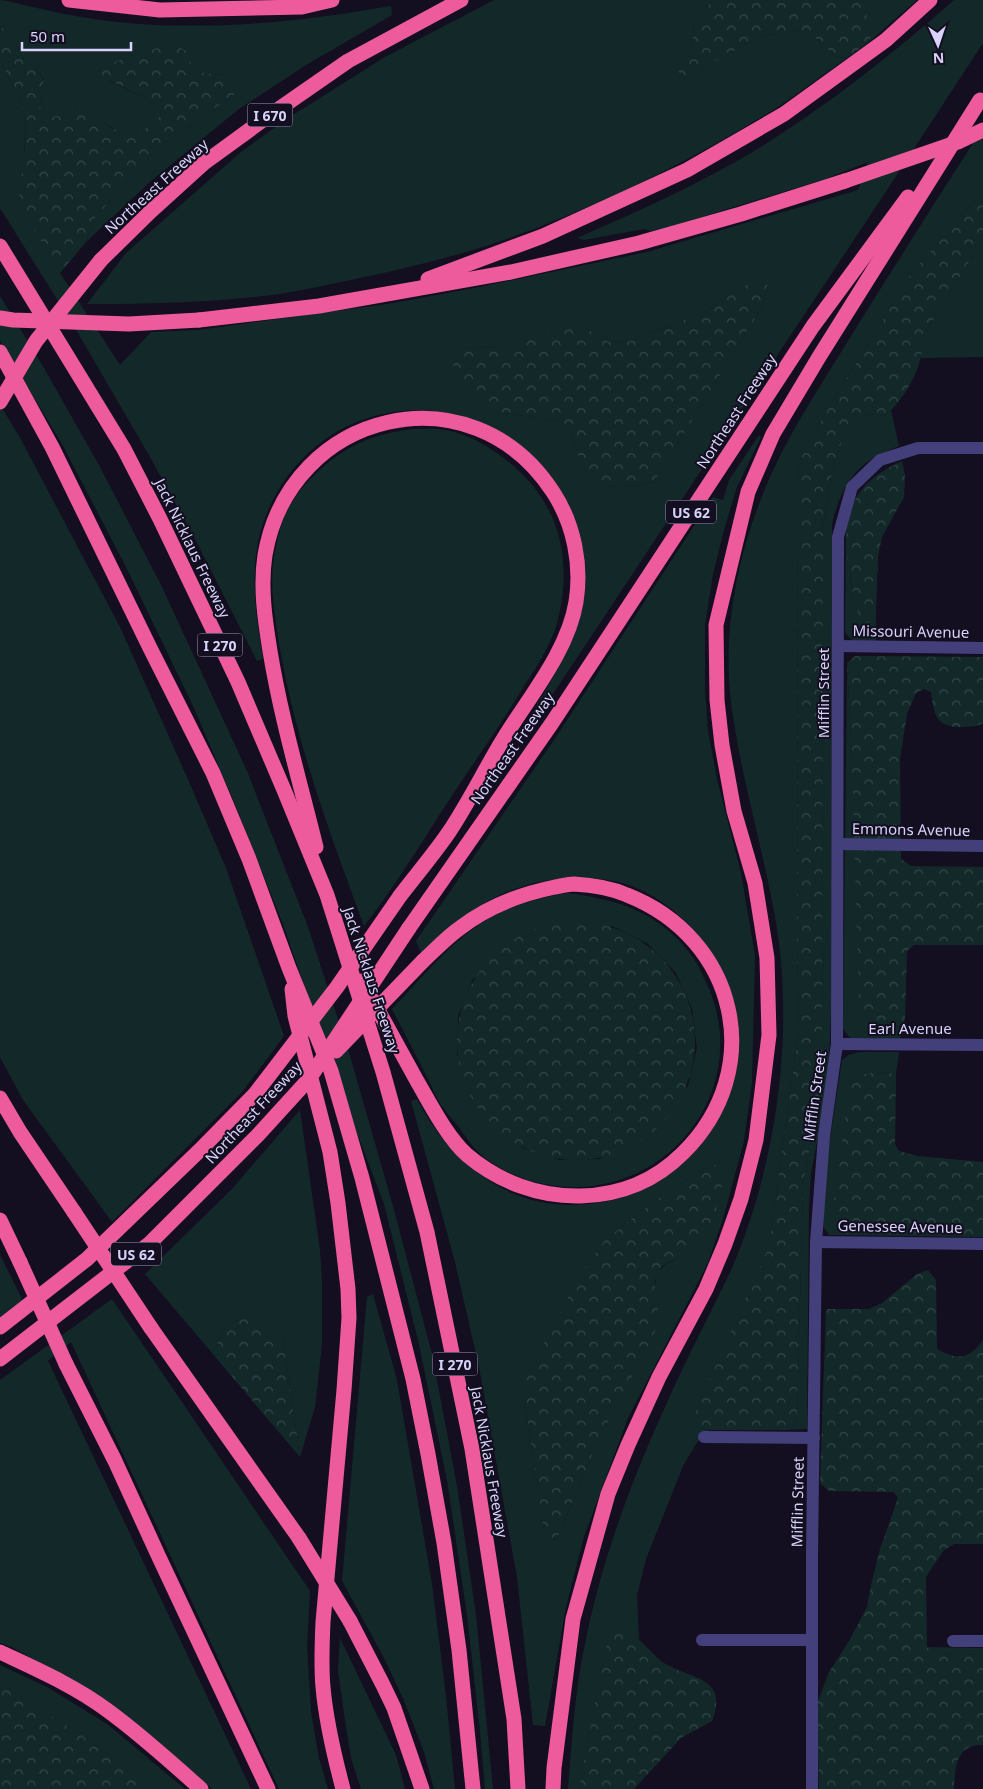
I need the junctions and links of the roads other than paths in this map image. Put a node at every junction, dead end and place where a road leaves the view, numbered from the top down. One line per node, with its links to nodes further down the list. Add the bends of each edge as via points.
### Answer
1 (69, 0): 2 (highway, via 160,10 302,7)
2 (332, 0)
3 (461, 0): 11 (highway, Northeast Freeway / I 670, bridge, via 348,61 204,163 101,260 36,342)
4 (930, 0): 8 (highway, via 886,40 784,114 687,170 543,236)
5 (981, 97): 22 (highway, Northeast Freeway / US 62, bridge, via 813,326 552,723 409,928); 42 (highway, via 818,357 773,434 748,492 716,625 716,644 722,745 734,811 755,883 767,958 768,1035 757,1131 741,1199 725,1244 706,1289 659,1377 608,1494 573,1619)
6 (983, 130): 8 (highway, bridge, via 958,142 846,181 639,243 511,272)
7 (0, 246): 17 (highway, Jack Nicklaus Freeway / I 270, via 124,449 160,519 238,682)
8 (392, 293): 9 (highway, bridge, via 319,306 199,320 129,324)
9 (0, 318)
10 (0, 352): 19 (highway, I 270, via 52,447 213,773)
11 (0, 402)
12 (983, 448): 13 (street, Mifflin Street, via 918,448 880,460 852,487 838,536)
13 (839, 646): 14 (street, Missouri Avenue); 15 (street, Mifflin Street)
14 (983, 648)
15 (838, 844): 16 (street, Emmons Avenue); 20 (street, Mifflin Street)
16 (983, 846)
17 (327, 895): 18 (highway, Jack Nicklaus Freeway / I 270); 27 (highway, bridge, via 285,730 268,639 263,578 269,535 286,494 299,477 345,438 387,421 411,418 465,424 494,435 521,454 544,477 561,503 568,520 578,569 576,603 565,638 449,832 255,1094 87,1259)
18 (345, 949): 22 (highway, bridge, via 438,1119 465,1153 492,1174 521,1187 566,1196 608,1194 650,1178 670,1166 699,1138 727,1081 732,1057 729,1008 715,970 698,944 676,922 645,902 611,889 572,884 534,891 500,904 460,927 423,961); 41 (highway, Jack Nicklaus Freeway / I 270, via 427,1232 472,1449 514,1719)
19 (289, 968): 38 (highway, via 295,1016 330,1152 348,1289 347,1352 322,1654 328,1729); 40 (highway, I 270, via 332,1071 413,1379 450,1582)
20 (837, 1044): 21 (street, Earl Avenue); 25 (street, Mifflin Street, via 824,1136)
21 (983, 1045)
22 (309, 1079): 28 (highway, Northeast Freeway / US 62, via 149,1244)
23 (0, 1098): 39 (highway, bridge, via 150,1328 299,1538 350,1621 394,1708)
24 (0, 1220): 37 (highway, bridge)
25 (816, 1242): 26 (street, Genessee Avenue); 30 (street, Mifflin Street)
26 (983, 1244)
27 (0, 1327)
28 (0, 1359)
29 (704, 1436): 30 (street)
30 (814, 1438): 32 (street, Mifflin Street)
31 (702, 1640): 32 (street)
32 (812, 1640): 43 (street, Mifflin Street)
33 (953, 1641): 34 (street)
34 (983, 1642)
35 (0, 1652): 36 (highway, via 54,1678 106,1709)
36 (201, 1789)
37 (268, 1789)
38 (343, 1789)
39 (422, 1789)
40 (472, 1789)
41 (518, 1789)
42 (553, 1789)
43 (812, 1789)

